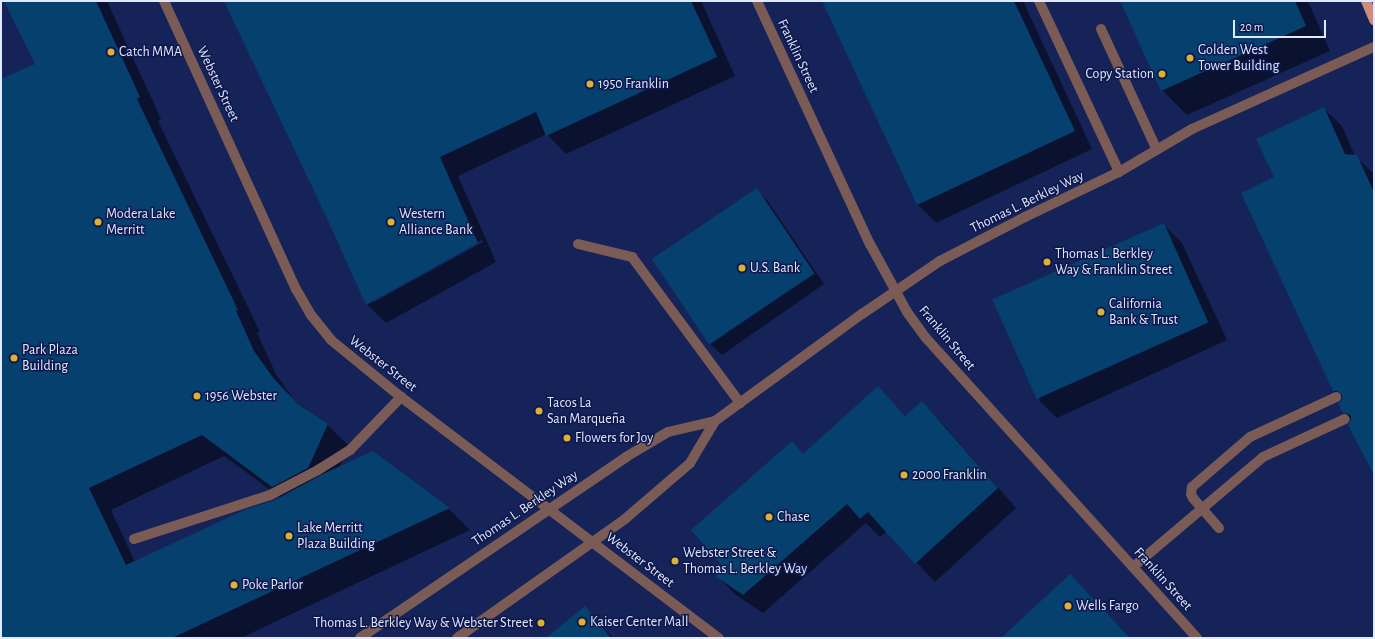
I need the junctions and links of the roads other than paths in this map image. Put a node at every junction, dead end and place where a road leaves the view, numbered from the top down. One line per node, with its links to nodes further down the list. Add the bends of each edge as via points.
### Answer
1 (164, 1): 12 (street, Webster Street, via 296,289 311,315 331,340)
2 (757, 1): 11 (street, Franklin Street, via 870,244)
3 (1039, 1): 9 (street)
4 (1366, 1): 5 (main road)
5 (1374, 20)
6 (1101, 29): 8 (street)
7 (1374, 47): 8 (street, Thomas L. Berkley Way, via 1192,129)
8 (1158, 150): 9 (street, Thomas L. Berkley Way)
9 (1119, 172): 11 (street, Thomas L. Berkley Way, via 940,261)
10 (578, 244): 14 (street, via 632,257)
11 (895, 291): 14 (street, Thomas L. Berkley Way); 22 (street, Franklin Street, via 926,338)
12 (400, 396): 17 (street, Webster Street); 20 (street, via 350,450 318,470 270,495)
13 (1336, 398): 18 (street, via 1257,433 1244,442 1192,487 1191,494)
14 (740, 403): 16 (street, Thomas L. Berkley Way)
15 (1346, 419): 18 (street, via 1263,457)
16 (715, 421): 17 (street, Thomas L. Berkley Way, via 668,432); 21 (street, Thomas L. Berkley Way, via 690,463 625,519)
17 (549, 508): 21 (street, Webster Street); 23 (street, Thomas L. Berkley Way)
18 (1202, 508): 19 (street); 22 (street)
19 (1219, 528)
20 (134, 539)
21 (593, 542): 24 (street, Thomas L. Berkley Way); 25 (street, Webster Street)
22 (1133, 567): 26 (street, Franklin Street)
23 (360, 638)
24 (457, 638)
25 (719, 638)
26 (1197, 638)

